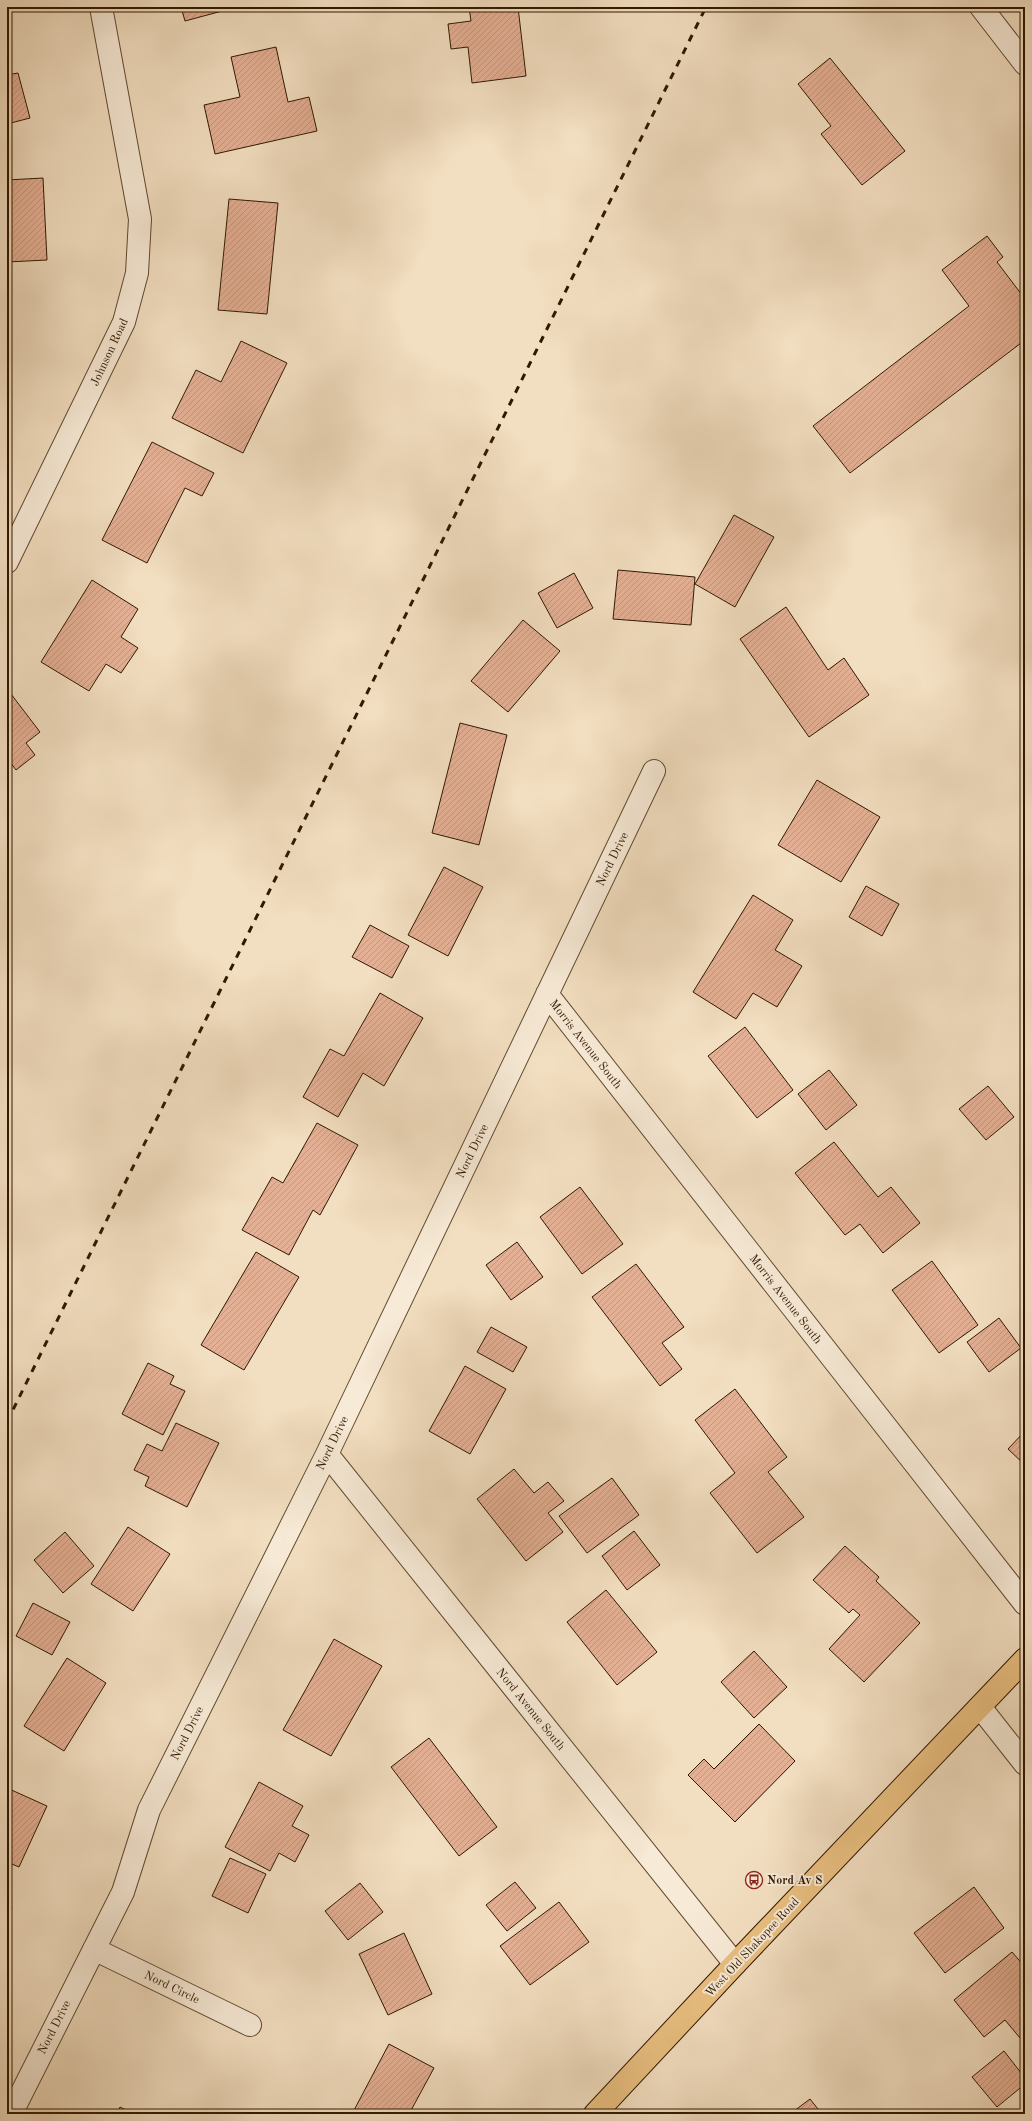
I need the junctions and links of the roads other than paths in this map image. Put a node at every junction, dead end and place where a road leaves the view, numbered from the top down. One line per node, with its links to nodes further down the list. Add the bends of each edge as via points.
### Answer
1 (101, 7): 4 (street, Johnson Road, via 140,219 137,273 124,322)
2 (981, 7): 3 (street)
3 (1025, 64)
4 (7, 562)
5 (654, 771): 6 (street, Nord Drive)
6 (547, 994): 7 (street, Nord Drive); 8 (street, Morris Avenue South)
7 (327, 1454): 12 (street, Nord Drive, via 149,1810 122,1892); 13 (street, Nord Avenue South)
8 (1025, 1604)
9 (1025, 1658): 10 (main road, West Old Shakopee Road)
10 (980, 1707): 11 (street); 13 (main road, West Old Shakopee Road)
11 (1025, 1764)
12 (94, 1949): 14 (street, Nord Circle); 16 (street, Nord Drive)
13 (735, 1964): 15 (main road, West Old Shakopee Road)
14 (250, 2026)
15 (601, 2112)
16 (11, 2114)

